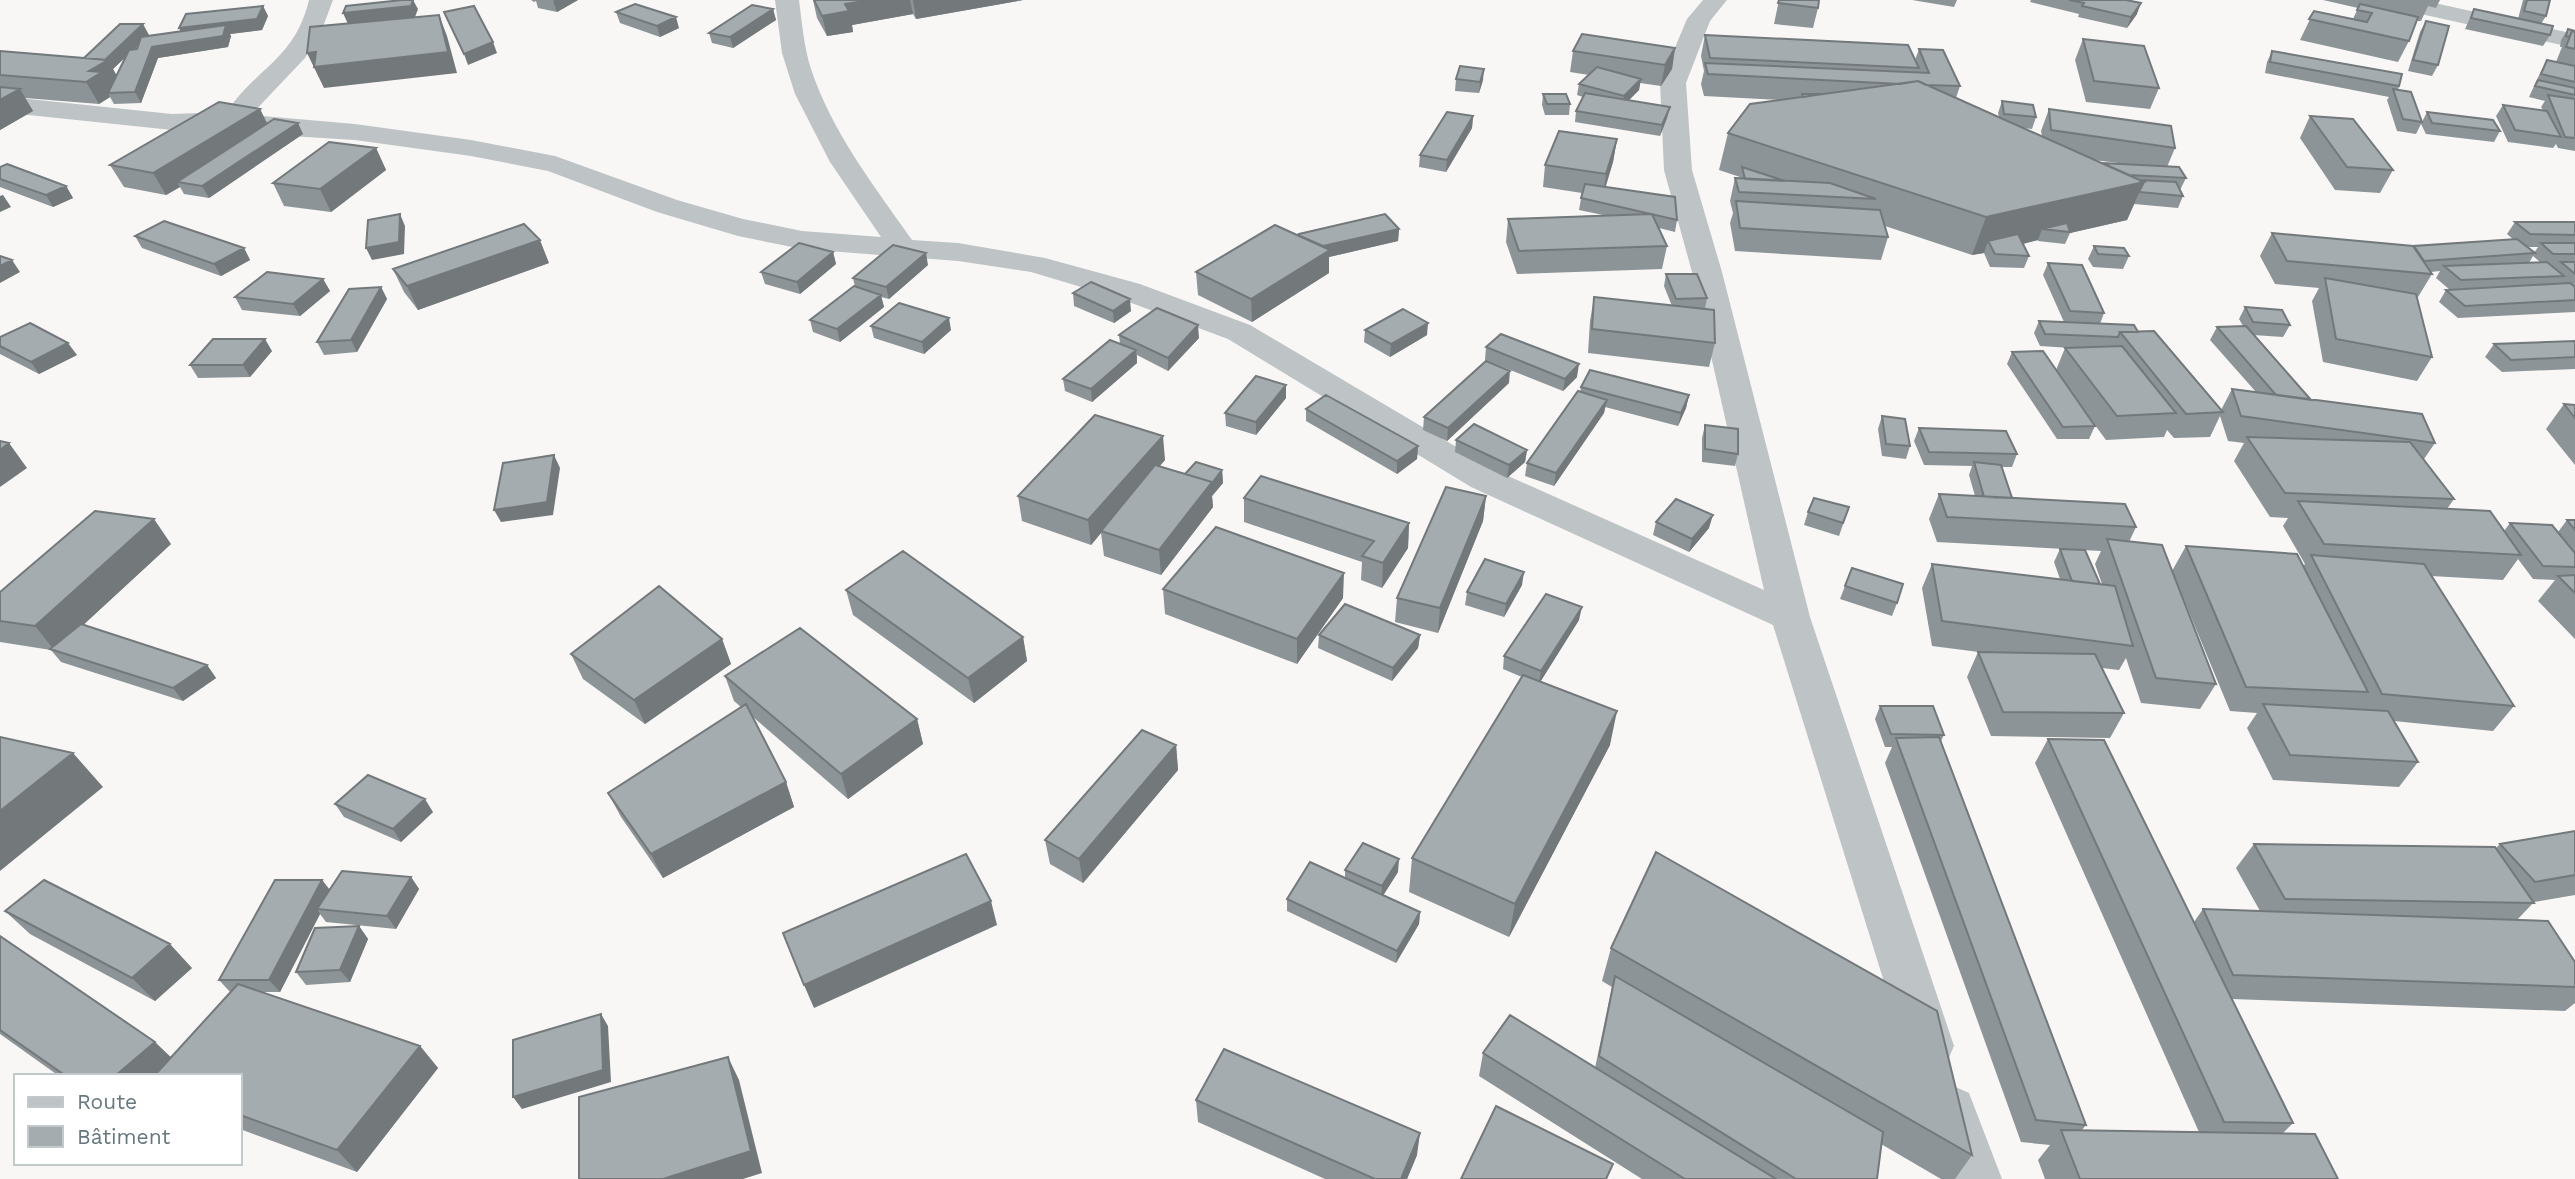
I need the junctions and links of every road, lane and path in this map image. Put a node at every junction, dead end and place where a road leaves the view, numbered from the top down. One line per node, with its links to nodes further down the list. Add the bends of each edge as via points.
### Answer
1 (321, 0): 7 (street, via 307,37 275,77 238,111)
2 (786, 0): 8 (street, via 799,69 816,109 850,172)
3 (1715, 0): 9 (street, via 1699,19 1673,83 1678,170)
4 (2389, 0): 5 (street)
5 (2575, 41)
6 (0, 104): 7 (street, via 172,122)
7 (236, 119): 8 (street, via 257,126 355,132 471,148 555,164 738,228 802,240)
8 (902, 247): 9 (street, via 1034,264 1129,291 1239,332 1484,479)
9 (1790, 617): 10 (street, via 1894,946)
10 (1975, 1179)

